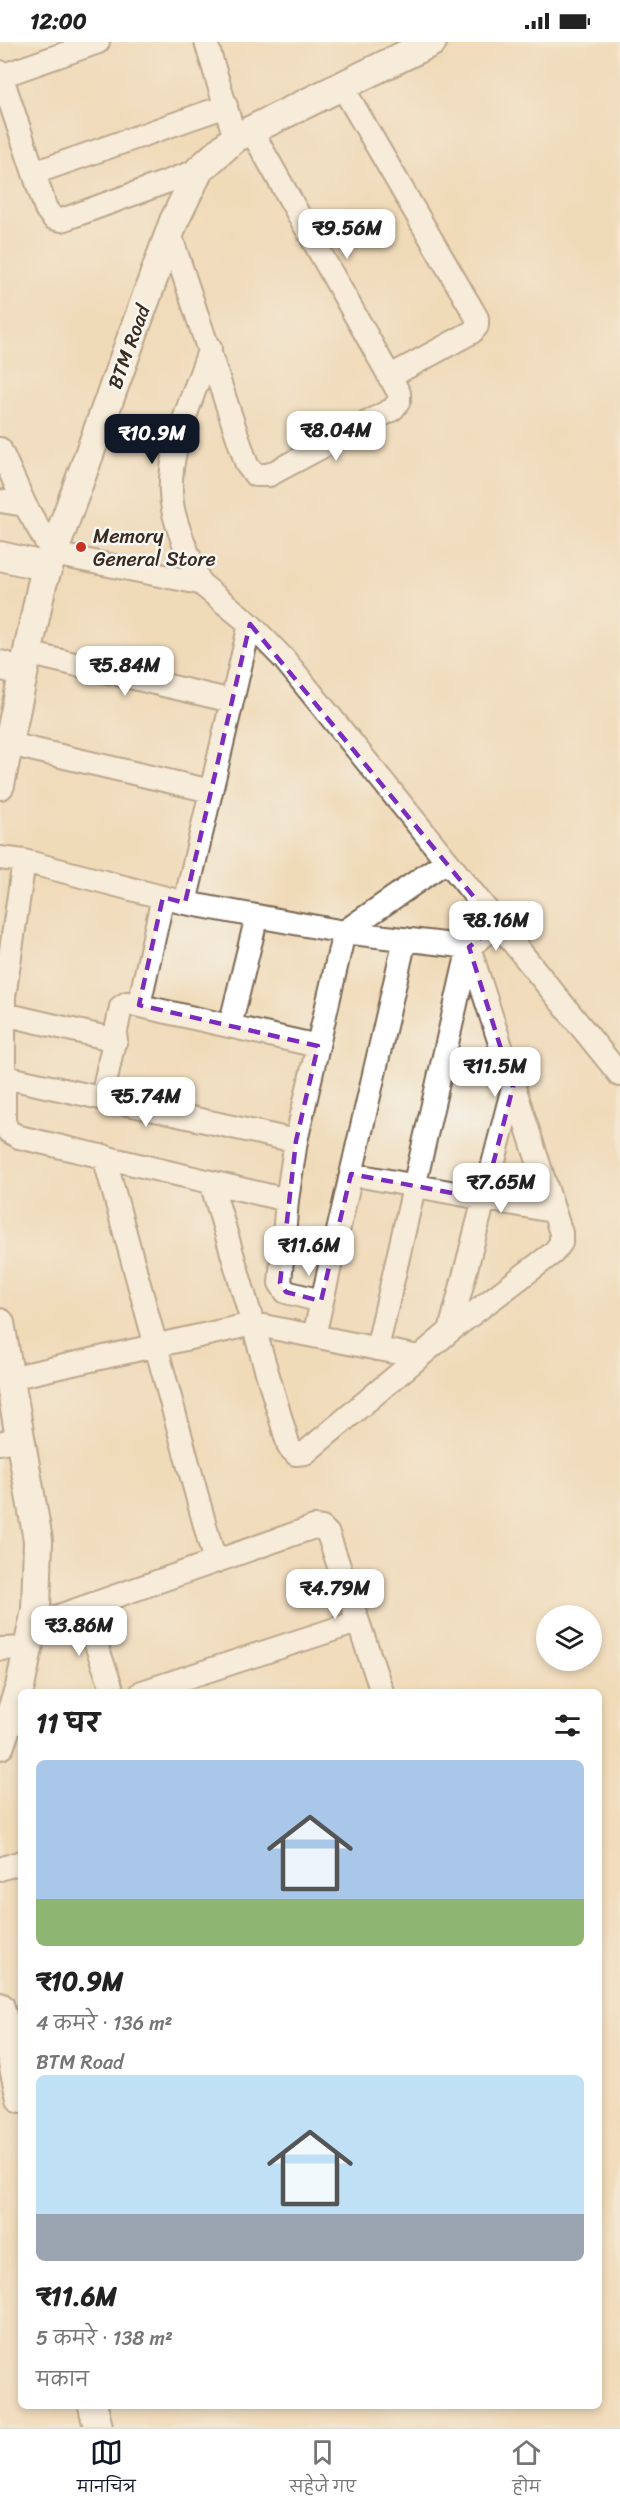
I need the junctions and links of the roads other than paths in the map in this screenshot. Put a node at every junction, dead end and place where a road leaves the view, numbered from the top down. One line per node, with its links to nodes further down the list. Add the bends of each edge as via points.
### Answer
1 (98, 42): 4 (street)
2 (206, 42): 7 (street)
3 (432, 42): 6 (street, BTM Road)
4 (52, 50): 5 (street)
5 (1, 74): 10 (street)
6 (342, 86): 8 (street, BTM Road); 13 (street, via 477,318 472,332)
7 (226, 106): 8 (street); 10 (street)
8 (243, 134): 9 (street, BTM Road); 13 (street)
9 (199, 170): 10 (street, via 62,220 53,218 46,208); 11 (street, BTM Road)
10 (34, 173)
11 (170, 234): 12 (street); 18 (street, BTM Road)
12 (210, 348): 13 (street, via 247,465 261,476 393,409 399,393); 19 (street, via 170,477 173,508)
13 (389, 377)
14 (0, 449): 16 (street)
15 (0, 501): 16 (street)
16 (25, 505): 18 (street)
17 (0, 556): 18 (street)
18 (50, 560): 19 (street); 21 (street, BTM Road)
19 (200, 583): 20 (street)
20 (250, 624): 22 (street); 28 (street, via 284,659)
21 (17, 664): 22 (street); 23 (street, BTM Road)
22 (232, 701): 25 (street)
23 (9, 744): 24 (street, BTM Road); 25 (street)
24 (0, 785)
25 (211, 791): 30 (street)
26 (0, 858): 27 (street)
27 (24, 861): 29 (street); 37 (street)
28 (446, 862): 32 (street); 33 (street)
29 (163, 897): 30 (street); 36 (street)
30 (185, 903): 31 (street)
31 (257, 916): 33 (street); 38 (street)
32 (497, 925): 35 (street); 41 (street)
33 (344, 932): 34 (street); 40 (street)
34 (405, 939): 35 (street); 47 (street)
35 (469, 947): 43 (street); 49 (street)
36 (138, 1005): 38 (street); 39 (street, via 127,1003 121,1007)
37 (4, 1014): 39 (street); 42 (street)
38 (230, 1026): 40 (street)
39 (116, 1040): 44 (street)
40 (318, 1046): 45 (street)
41 (620, 1076)
42 (5, 1077): 44 (street); 46 (street, via 4,1121 8,1131 19,1137)
43 (513, 1087): 50 (street); 52 (street)
44 (102, 1098): 45 (street)
45 (296, 1141): 51 (street)
46 (104, 1156): 48 (street); 58 (street)
47 (351, 1174): 49 (street); 53 (street)
48 (211, 1182): 51 (street); 55 (street)
49 (414, 1186): 50 (street); 59 (street)
50 (484, 1198): 52 (street); 56 (street)
51 (287, 1200): 53 (street, via 281,1287 286,1292)
52 (552, 1211): 56 (street, via 561,1233 561,1243 553,1253)
53 (321, 1301): 57 (street)
54 (0, 1323): 61 (street)
55 (253, 1324): 57 (street); 58 (street); 60 (street, via 289,1447 296,1454 305,1454)
56 (450, 1331): 60 (street)
57 (314, 1336): 59 (street)
58 (155, 1346): 61 (street); 63 (street)
59 (377, 1349): 60 (street)
60 (419, 1357)
61 (10, 1378): 62 (street)
62 (10, 1440): 66 (street, via 38,1540)
63 (215, 1562): 64 (street); 65 (street, via 314,1527 322,1528 328,1534)
64 (83, 1608): 66 (street); 69 (street)
65 (357, 1622): 70 (street); 71 (street)
66 (30, 1637): 67 (street); 68 (street)
67 (0, 1649)
68 (20, 1689)
69 (113, 1689)
70 (151, 1689)
71 (381, 1689)
72 (18, 1696): 73 (street)
73 (8, 1738)
74 (18, 1863): 75 (street)
75 (0, 1869)
76 (0, 2007): 77 (street)
77 (18, 2085)
78 (94, 2409): 79 (street)
79 (99, 2427)

